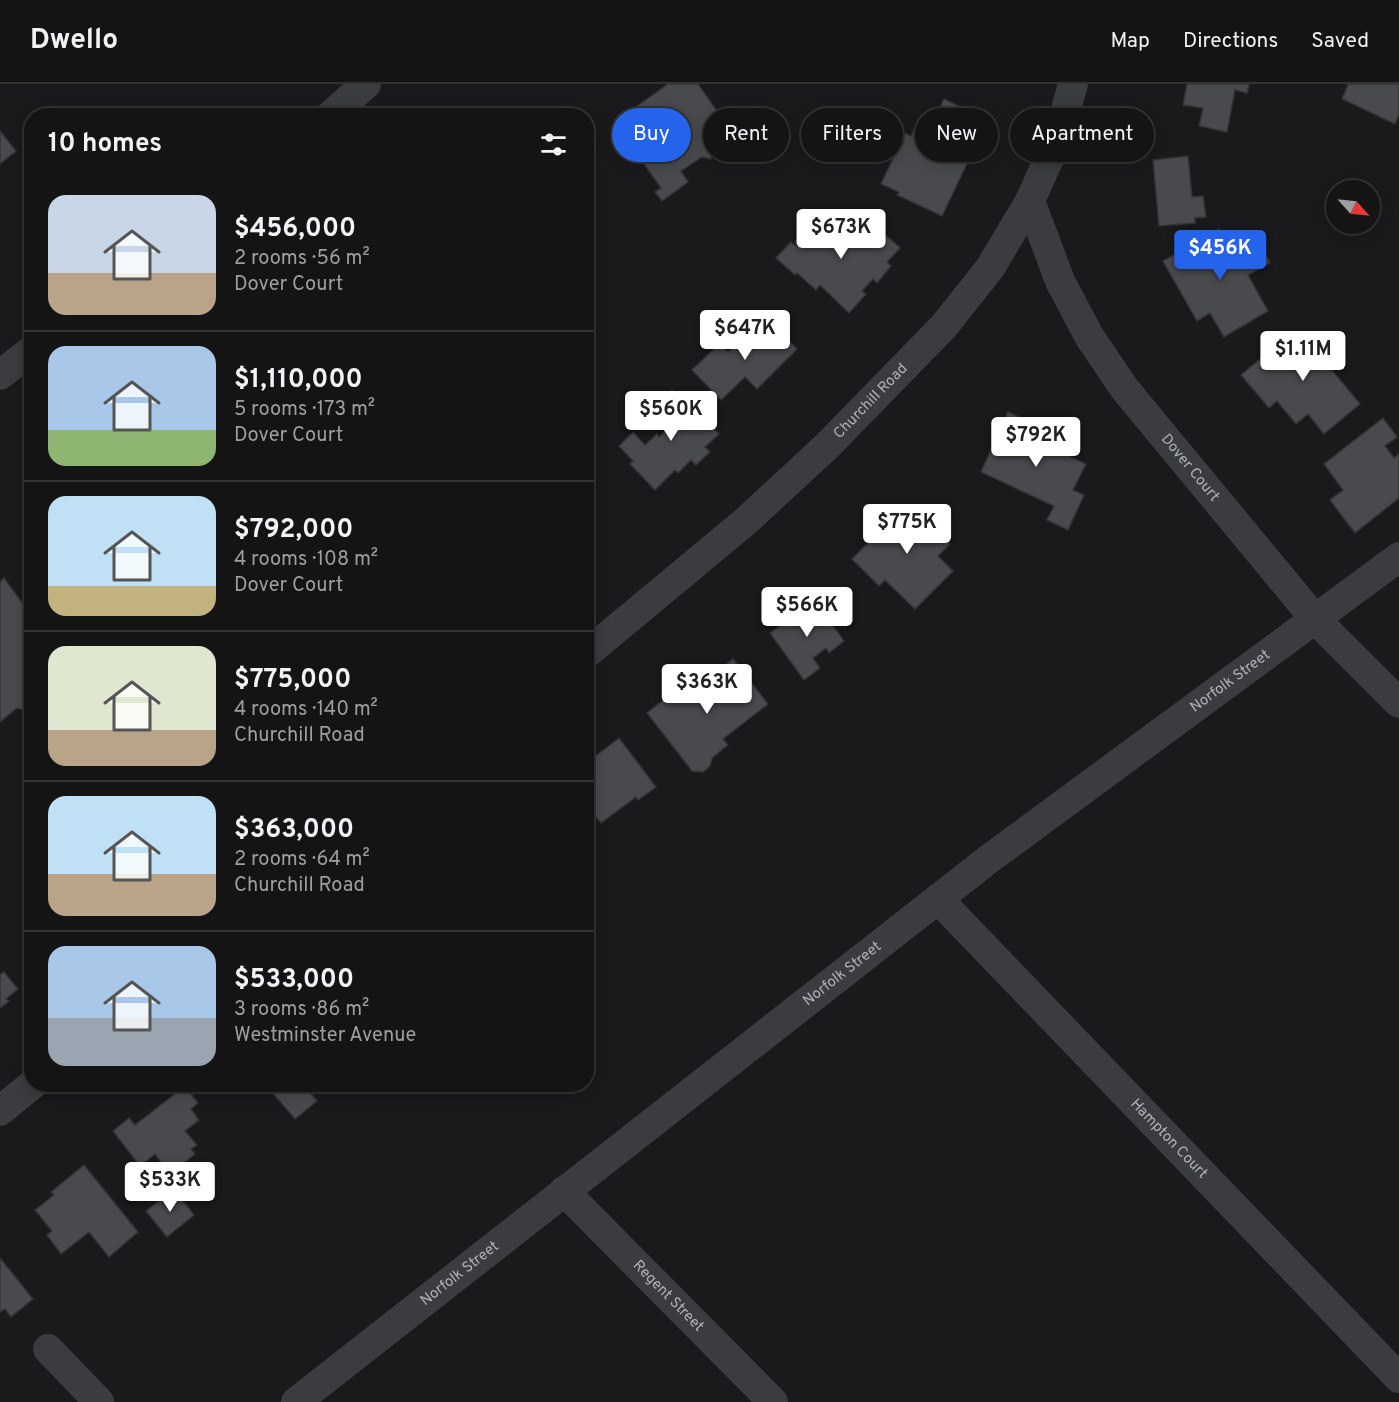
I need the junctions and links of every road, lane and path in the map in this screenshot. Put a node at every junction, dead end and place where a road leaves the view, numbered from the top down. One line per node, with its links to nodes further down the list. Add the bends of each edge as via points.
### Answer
1 (366, 84): 3 (street)
2 (1073, 84): 4 (street, Churchill Road, via 1058,138)
3 (339, 108)
4 (1030, 201): 8 (street, Dover Court, via 1060,281 1089,336 1124,388); 9 (street, Churchill Road, via 990,268 944,326 828,445 746,521)
5 (24, 356): 6 (street)
6 (0, 375)
7 (1399, 558): 8 (street, Norfolk Street)
8 (1315, 619): 10 (street, Dover Court); 11 (street, Norfolk Street)
9 (594, 647)
10 (1399, 703)
11 (938, 899): 14 (street, Norfolk Street); 16 (street, Hampton Court)
12 (24, 1091): 13 (street)
13 (0, 1110)
14 (564, 1191): 18 (street, Norfolk Street); 19 (street, Regent Street)
15 (48, 1350): 17 (street)
16 (1399, 1378)
17 (99, 1402)
18 (296, 1402)
19 (773, 1402)

